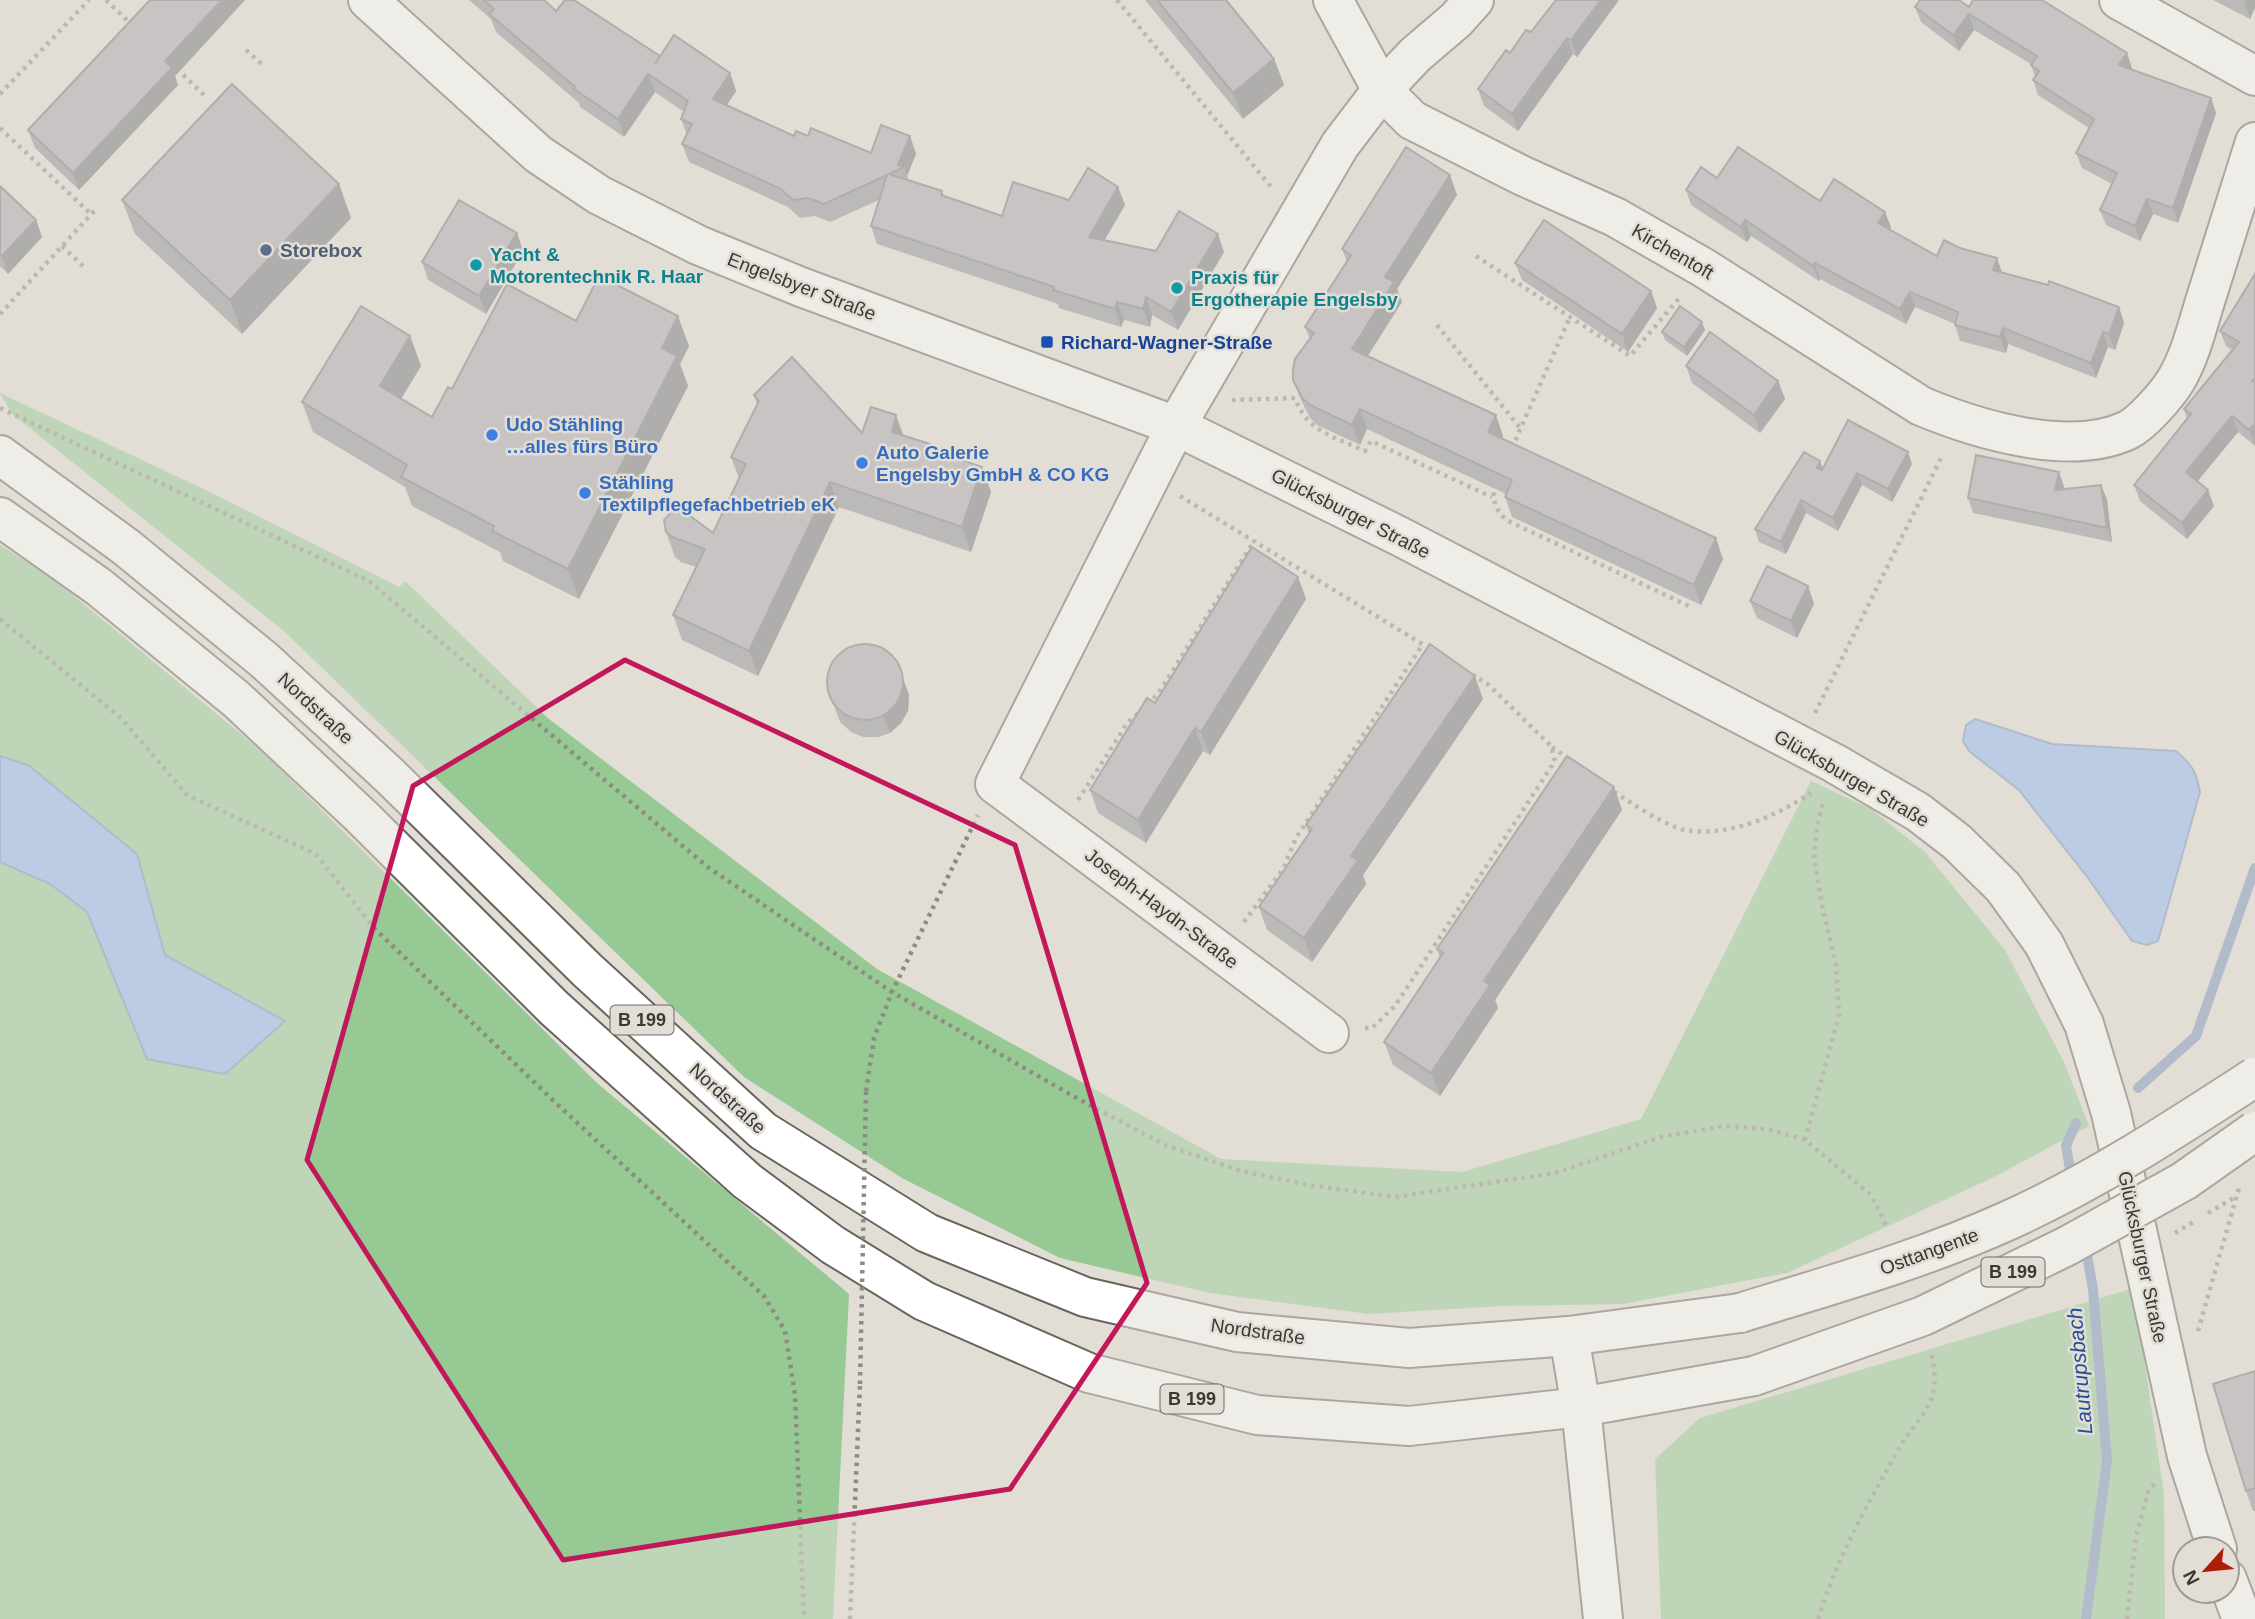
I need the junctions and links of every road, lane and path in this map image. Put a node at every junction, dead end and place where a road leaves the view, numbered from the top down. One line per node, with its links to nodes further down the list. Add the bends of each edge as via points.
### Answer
1 (89, 0): 14 (path)
2 (106, 0): 8 (path)
3 (368, 0): 31 (main road, Engelsbyer Straße, via 538,154 599,195 698,245 801,287)
4 (1117, 0): 20 (path)
5 (1333, 0): 13 (main road, Kirchentoft)
6 (1474, 0): 13 (main road)
7 (2119, 0): 12 (main road)
8 (136, 29)
9 (246, 50): 11 (path)
10 (174, 66): 15 (path)
11 (265, 67)
12 (2255, 76)
13 (1382, 90): 20 (main road, via 1340,145); 24 (main road, Kirchentoft, via 1412,120 1615,217)
14 (0, 94)
15 (204, 95)
16 (0, 128): 19 (path)
17 (2255, 142): 30 (main road, Kirchentoft, via 2193,339 2176,380 2150,410 2129,429 2098,440 2010,435)
18 (96, 209): 19 (path)
19 (91, 214): 21 (path)
20 (1297, 218): 28 (main road)
21 (62, 246): 23 (path); 25 (path)
22 (1476, 256): 26 (path)
23 (84, 267)
24 (1704, 268): 26 (path, via 1630,356); 30 (main road, Kirchentoft, via 1921,406)
25 (0, 314)
26 (1570, 317): 32 (path)
27 (1437, 325): 32 (path)
28 (1200, 384): 31 (main road); 37 (path, via 1228,401 1295,398 1300,413 1312,426 1365,451 1371,441)
29 (0, 408): 54 (path, via 369,581 709,868)
30 (1959, 422): 46 (path)
31 (1176, 426): 36 (main road); 46 (main road, Glücksburger Straße, via 1399,536)
32 (1521, 429): 33 (path)
33 (1511, 451)
34 (0, 455): 63 (main road, Nordstraße / B 199, via 126,547 264,660 390,776 587,970 763,1131 927,1233 1085,1297 1237,1332 1409,1348)
35 (1501, 473): 37 (path)
36 (1149, 478): 39 (path); 48 (main road)
37 (1492, 497): 40 (path, via 1506,520)
38 (0, 517): 66 (main road, B 199, via 99,587 236,699 554,1007 747,1181 833,1245 924,1301 1089,1373 1257,1415 1409,1426)
39 (1254, 541): 42 (path); 52 (path, via 1160,691 1128,722)
40 (1689, 606)
41 (0, 619): 69 (path, via 122,719 187,795 316,854 373,927 764,1296 785,1331 795,1395)
42 (1423, 644): 43 (path); 53 (path, via 1296,838 1283,869)
43 (1434, 651)
44 (1467, 671): 45 (path, via 1489,685)
45 (1551, 746): 47 (path); 55 (path, via 1556,761 1395,1006 1372,1028)
46 (1798, 746): 62 (main road, Glücksburger Straße, via 1918,812 1958,842 2003,887 2044,944 2084,1024 2111,1113)
47 (1579, 768)
48 (995, 784): 52 (main road, Joseph-Haydn-Straße); 54 (path)
49 (1608, 789): 50 (path, via 1683,830 1724,831 1766,817)
50 (1818, 789)
51 (1826, 792): 58 (path, via 1814,857 1836,965 1839,1015)
52 (1059, 831): 53 (main road, Joseph-Haydn-Straße)
53 (1222, 952): 55 (main road, Joseph-Haydn-Straße)
54 (892, 992): 58 (path, via 1165,1145 1238,1170 1308,1185 1395,1198 1555,1173 1661,1137 1725,1126 1767,1129); 70 (path, bridge, via 874,1038 866,1091)
55 (1329, 1033)
56 (2255, 1077): 63 (main road, Osttangente / B 199, bridge, via 2067,1191 1928,1254 1741,1313)
57 (2255, 1131): 66 (main road, B 199, bridge, via 2184,1181 2067,1246 1923,1316 1754,1376)
58 (1805, 1140): 61 (path, via 1871,1195)
59 (2240, 1183): 60 (path)
60 (2237, 1196): 62 (path); 65 (path)
61 (1889, 1231)
62 (2141, 1253): 68 (main road, Glücksburger Straße, via 2187,1456)
63 (1569, 1336): 66 (main road)
64 (1929, 1343): 72 (path, via 1935,1368 1931,1403 1863,1510)
65 (2194, 1343)
66 (1581, 1407): 71 (main road)
67 (2149, 1489): 73 (path, via 2136,1536)
68 (2212, 1535)
69 (804, 1619)
70 (850, 1619)
71 (1603, 1619)
72 (1818, 1619)
73 (2127, 1619)

